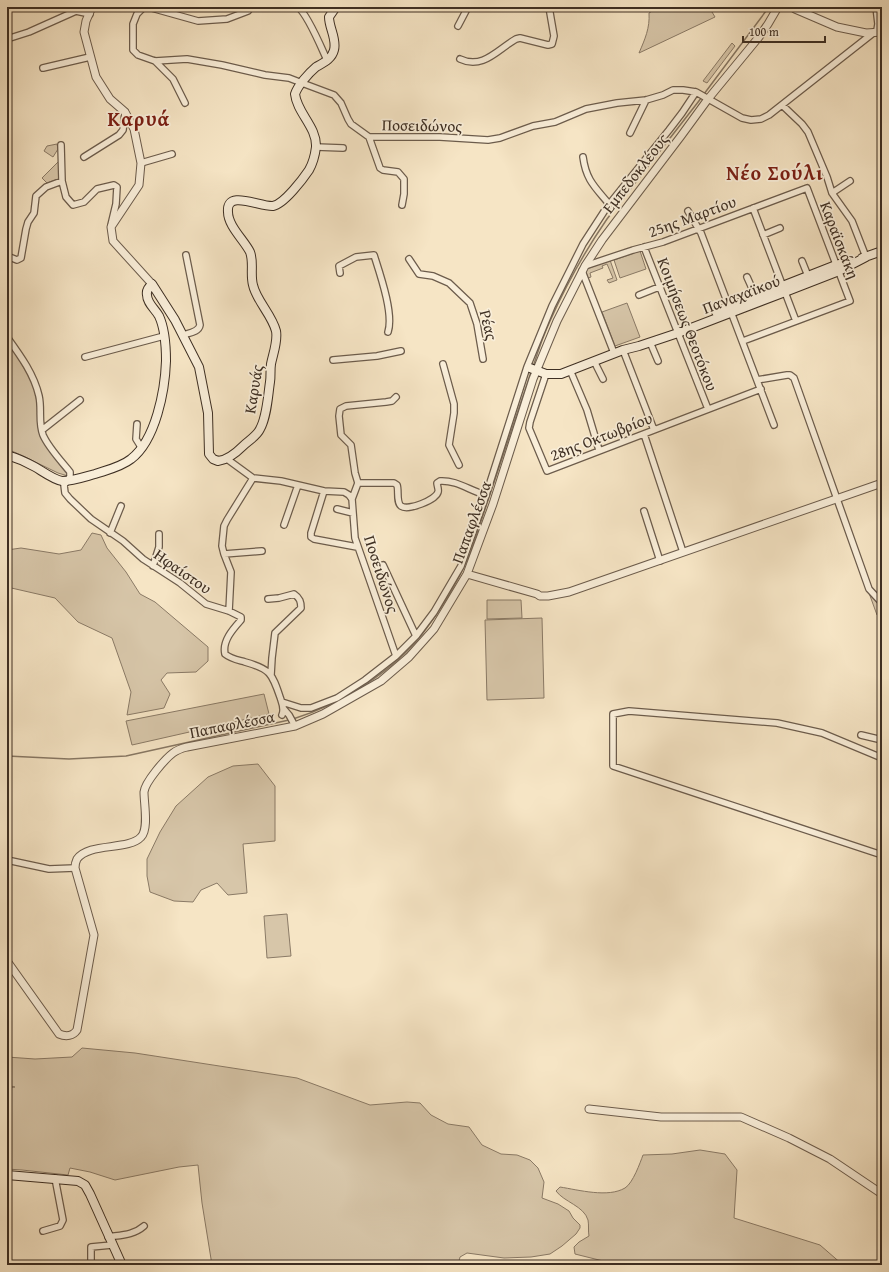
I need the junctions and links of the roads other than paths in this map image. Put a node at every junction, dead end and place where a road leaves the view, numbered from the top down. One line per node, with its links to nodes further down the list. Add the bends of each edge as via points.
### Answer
1 (144, 7): 19 (street, via 136,14 134,21 133,50 138,56)
2 (148, 7): 3 (street, via 198,21 227,19 248,11)
3 (251, 7)
4 (298, 7): 18 (street, via 302,10)
5 (336, 7): 18 (main road, via 329,17 334,50)
6 (468, 7): 12 (street)
7 (549, 7): 17 (street, via 554,36 552,44 516,38 487,60 465,62)
8 (778, 7): 23 (street, Εμπεδοκλέους, via 759,37)
9 (876, 7): 14 (street, via 878,26)
10 (792, 8): 14 (street, via 833,26)
11 (91, 10): 15 (street, via 76,11 30,32); 16 (street, via 84,32)
12 (458, 26)
13 (882, 32): 14 (street)
14 (872, 33): 26 (street)
15 (7, 39)
16 (90, 57): 20 (street); 27 (street, via 96,77 110,99)
17 (460, 59)
18 (327, 60): 21 (main road, via 315,68)
19 (155, 61): 21 (street, Ποσειδώνος, via 187,59 222,64); 25 (street, via 173,79)
20 (43, 68)
21 (302, 83): 29 (street, Ποσειδώνος, via 334,95 351,124); 31 (main road, via 295,97 315,136)
22 (698, 93): 23 (street); 24 (street, Ποσειδώνος, via 673,90); 42 (street)
23 (708, 99): 26 (street, via 734,114 751,120 760,119); 57 (street, Εμπεδοκλέους)
24 (646, 100): 28 (street); 29 (street, Ποσειδώνος, via 586,109 555,122 488,140)
25 (185, 103)
26 (782, 105): 40 (street, via 808,132)
27 (125, 112): 34 (street, via 123,130 119,135); 36 (street, via 134,128)
28 (630, 133)
29 (369, 137): 41 (street, via 380,168 398,172 404,180)
30 (61, 145): 37 (street)
31 (316, 147): 32 (street); 101 (main road, Καρυάς, via 310,169 288,196 276,205 236,200 229,206 229,218 252,258 253,288 276,335 261,428)
32 (343, 148)
33 (172, 154): 36 (street)
34 (84, 157)
35 (583, 157): 42 (street, via 588,177)
36 (141, 163): 45 (street, via 139,185)
37 (62, 181): 45 (street, via 66,197 73,204 84,202 97,189 118,187); 52 (street, via 46,187 36,196 34,213 26,229 22,258 17,260)
38 (850, 181): 40 (street)
39 (807, 188): 43 (street, 25ης Μαρτίου); 56 (street, Καραϊσκάκη)
40 (832, 193): 53 (street, via 852,221)
41 (402, 204)
42 (609, 204): 109 (street, via 583,244 544,324 527,367)
43 (753, 208): 47 (street, 25ης Μαρτίου); 48 (street)
44 (688, 211): 47 (street)
45 (111, 227): 61 (street, via 113,241)
46 (780, 228): 48 (street)
47 (699, 229): 49 (street, 25ης Μαρτίου); 66 (street)
48 (763, 235): 63 (street)
49 (644, 247): 57 (street, 25ης Μαρτίου); 62 (street, Κοιμήσεως Θεοτόκου)
50 (882, 251): 53 (main road, Παναχαϊκού)
51 (186, 255): 70 (street, via 200,325 197,330)
52 (7, 256)
53 (866, 257): 56 (main road, Παναχαϊκού)
54 (409, 259): 79 (street, Ρέας, via 420,274 431,275 449,283 470,303 477,324)
55 (802, 261): 59 (street)
56 (838, 268): 59 (main road, Παναχαϊκού); 63 (main road, Παναχαϊκού); 67 (street, Καραϊσκάκη, via 850,301)
57 (583, 269): 77 (street); 84 (street, Εμπεδοκλέους)
58 (340, 273): 69 (street, via 339,266 356,257 374,255 386,298)
59 (808, 276): 63 (main road, Παναχαϊκού)
60 (747, 277): 65 (street)
61 (152, 284): 70 (main road); 71 (main road, via 147,291 147,297 160,318)
62 (660, 287): 64 (street); 68 (street, Κοιμήσεως Θεοτόκου)
63 (784, 289): 65 (main road, Παναχαϊκού); 66 (main road, Παναχαϊκού); 67 (street)
64 (639, 295)
65 (756, 297): 66 (main road, Παναχαϊκού)
66 (730, 310): 68 (main road, Παναχαϊκού); 73 (street)
67 (796, 321): 73 (street)
68 (677, 330): 74 (main road, Παναχαϊκού); 75 (main road, Παναχαϊκού, via 638,342); 92 (street, Κοιμήσεως Θεοτόκου)
69 (388, 332)
70 (183, 335): 101 (main road, via 201,374 208,413 209,454 218,461)
71 (164, 336): 78 (street); 98 (main road, via 164,382 155,421)
72 (7, 337): 95 (street, via 35,382)
73 (743, 341): 88 (street)
74 (650, 342): 75 (main road, Παναχαϊκού); 82 (street)
75 (623, 350): 77 (main road, Παναχαϊκού); 96 (street)
76 (401, 351): 80 (street)
77 (614, 353): 81 (main road, Παναχαϊκού)
78 (84, 357)
79 (483, 359)
80 (333, 360)
81 (594, 361): 85 (main road, Παναχαϊκού); 87 (street)
82 (658, 361)
83 (443, 364): 102 (street, via 454,404 449,446)
84 (533, 369): 86 (main road); 126 (street, Παπαφλέσσα, via 486,526)
85 (570, 370): 86 (main road, Παναχαϊκού); 99 (street)
86 (546, 374): 99 (street, 28ης Οκτωβρίου, via 529,428 547,470)
87 (603, 379)
88 (757, 380): 89 (street); 110 (street, via 787,375 794,378)
89 (761, 389): 92 (street, 28ης Οκτωβρίου); 94 (street)
90 (396, 397): 105 (street, via 391,401 346,406 340,409 341,435 351,444)
91 (80, 400): 95 (street)
92 (708, 409): 96 (street, 28ης Οκτωβρίου)
93 (137, 424): 98 (street, via 136,439)
94 (774, 425)
95 (42, 430): 104 (street, via 47,442 70,472)
96 (654, 430): 97 (street, 28ης Οκτωβρίου)
97 (644, 434): 99 (street, 28ης Οκτωβρίου); 121 (street)
98 (141, 447): 104 (main road, via 132,458 119,466)
99 (600, 450)
100 (7, 455): 104 (main road, via 62,481)
101 (227, 459): 103 (street)
102 (459, 464)
103 (253, 478): 107 (street); 122 (street, via 226,520)
104 (68, 480): 117 (street, Ηφαίστου, via 64,484 67,496)
105 (358, 483): 109 (street, via 396,484 398,501 408,508 435,496 439,492 437,483 440,481 456,483); 111 (street)
106 (882, 483): 110 (street)
107 (298, 485): 108 (street); 116 (street)
108 (324, 491): 111 (street, via 344,492); 119 (street, via 311,537)
109 (486, 495): 130 (street, via 461,566 434,612)
110 (837, 498): 121 (street); 128 (street, via 869,589)
111 (352, 499): 115 (street, Ποσειδώνος)
112 (121, 506): 117 (street)
113 (336, 509): 115 (street)
114 (644, 511): 123 (street)
115 (353, 513): 119 (street, Ποσειδώνος)
116 (284, 525)
117 (110, 533): 125 (street, Ηφαίστου)
118 (159, 534): 125 (street, via 159,547)
119 (357, 547): 131 (street, Ποσειδώνος)
120 (262, 550): 122 (street)
121 (683, 552): 123 (street)
122 (224, 554): 129 (street, via 230,572)
123 (660, 561): 126 (street, via 569,592 545,596)
124 (383, 565): 130 (street)
125 (153, 566): 129 (street, Ηφαίστου, via 206,604)
126 (467, 574): 135 (street, Παπαφλέσσα, via 434,628 409,657 381,681 323,714)
127 (268, 599): 132 (street, via 294,594 301,603 301,608 275,633)
128 (882, 603)
129 (229, 611): 132 (street, via 241,617 241,620 225,645 225,654 262,668)
130 (416, 636): 131 (street)
131 (396, 656): 133 (street, via 366,680 320,705 311,708)
132 (271, 675): 133 (street)
133 (282, 705): 134 (street); 135 (street)
134 (282, 715)
135 (293, 724): 141 (street, Παπαφλέσσα, via 188,747 173,753 156,771 144,790 145,826 140,838 130,843 88,851 77,859)
136 (861, 734): 137 (street)
137 (882, 740)
138 (882, 758): 139 (street, via 822,733 777,723 629,711 613,714 613,766)
139 (882, 855)
140 (7, 860): 141 (street, via 49,869)
141 (75, 868): 142 (street, via 94,935 75,1033 67,1036 59,1034)
142 (7, 961)
143 (589, 1109): 146 (street, via 661,1117 741,1117 830,1159)
144 (7, 1174): 145 (main road)
145 (55, 1178): 148 (street, via 63,1220 60,1226); 149 (main road, via 78,1181 85,1186)
146 (882, 1194)
147 (144, 1226): 149 (street, via 132,1233)
148 (43, 1231)
149 (108, 1237): 150 (main road)
150 (112, 1245): 151 (street, via 91,1247); 152 (main road)
151 (91, 1265)
152 (122, 1265)

